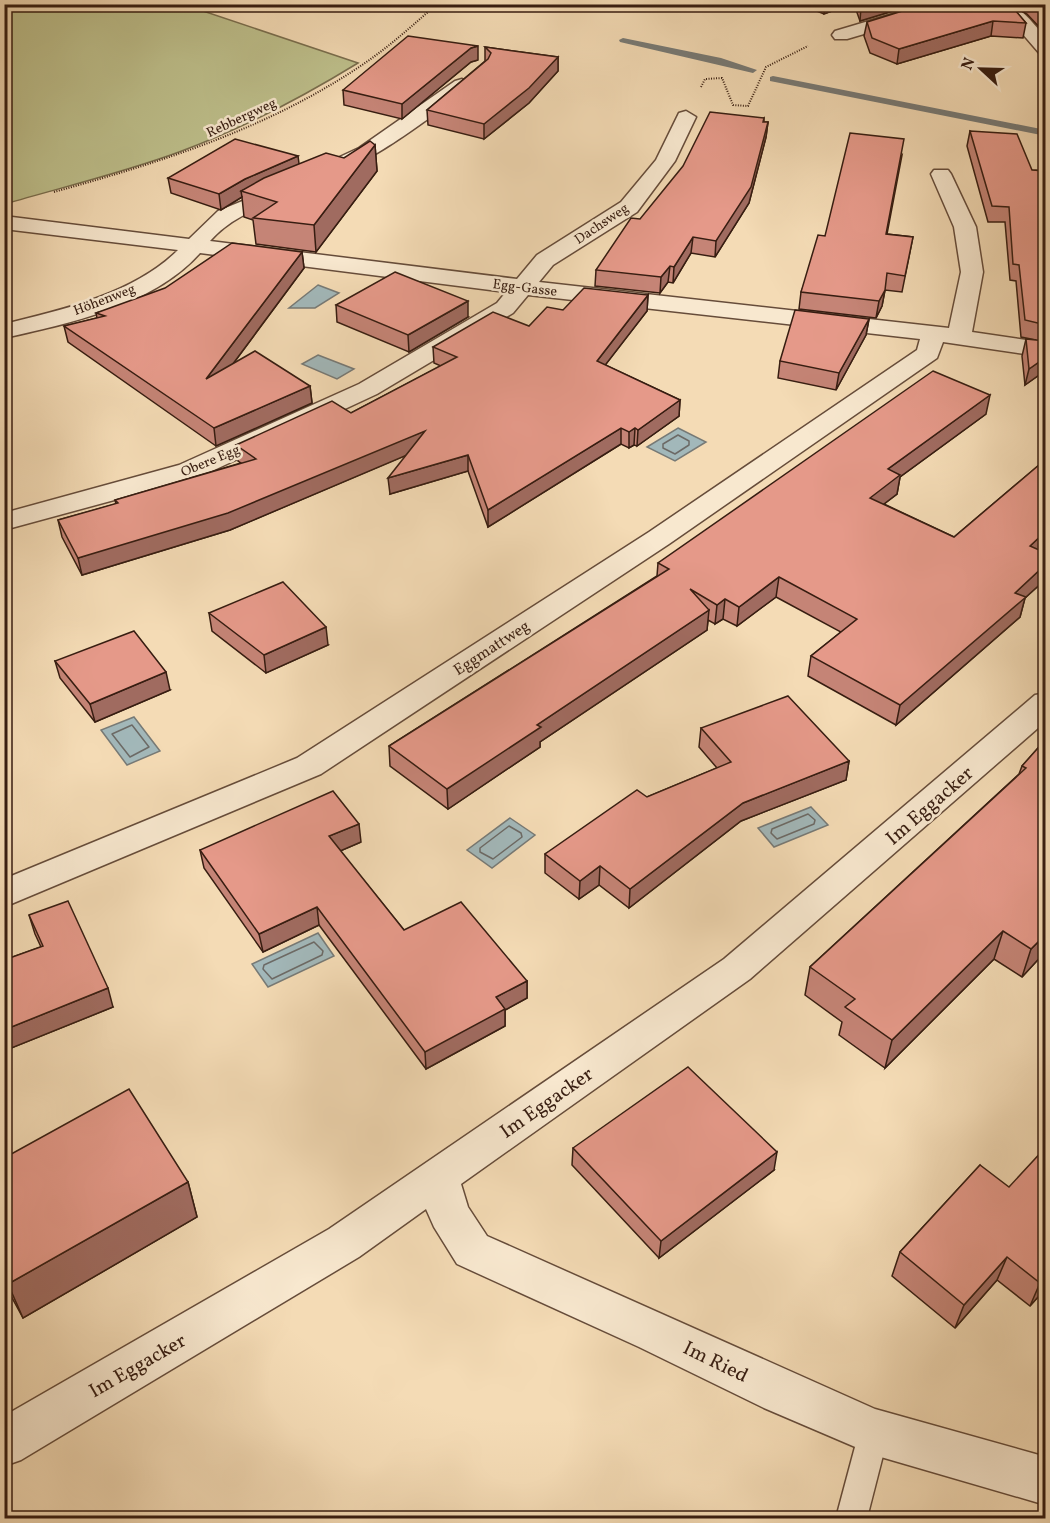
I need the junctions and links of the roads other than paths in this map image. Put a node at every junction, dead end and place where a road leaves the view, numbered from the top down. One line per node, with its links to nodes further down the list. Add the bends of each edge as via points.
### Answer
1 (946, 4): 3 (street)
2 (992, 4): 4 (street, via 1014,13)
3 (841, 35)
4 (1046, 50)
5 (480, 68): 9 (street, Höhenweg, via 419,118 366,152 240,207)
6 (686, 117): 10 (street, Dachsweg, via 665,161 629,207 545,260)
7 (941, 174): 12 (street, Eggmattweg, via 965,227 972,272)
8 (4, 222): 9 (street, Egg-Gasse)
9 (192, 246): 10 (street, Egg-Gasse); 11 (street, Höhenweg, via 178,263 130,293)
10 (522, 286): 12 (street, Egg-Gasse); 14 (street, Obere Egg, via 505,308 368,389 189,471)
11 (4, 331)
12 (946, 335): 13 (street, Egg-Gasse); 16 (street, Eggmattweg, via 928,352 659,538 309,766)
13 (1046, 350)
14 (4, 522)
15 (1046, 703): 17 (street, Im Eggacker, via 737,969)
16 (4, 894)
17 (438, 1176): 18 (street, Im Ried, via 449,1215 472,1250); 19 (street, Im Eggacker, via 344,1243)
18 (874, 1432): 20 (street, Im Ried, via 1039,1479); 21 (lane)
19 (4, 1443)
20 (1046, 1477)
21 (851, 1518)

